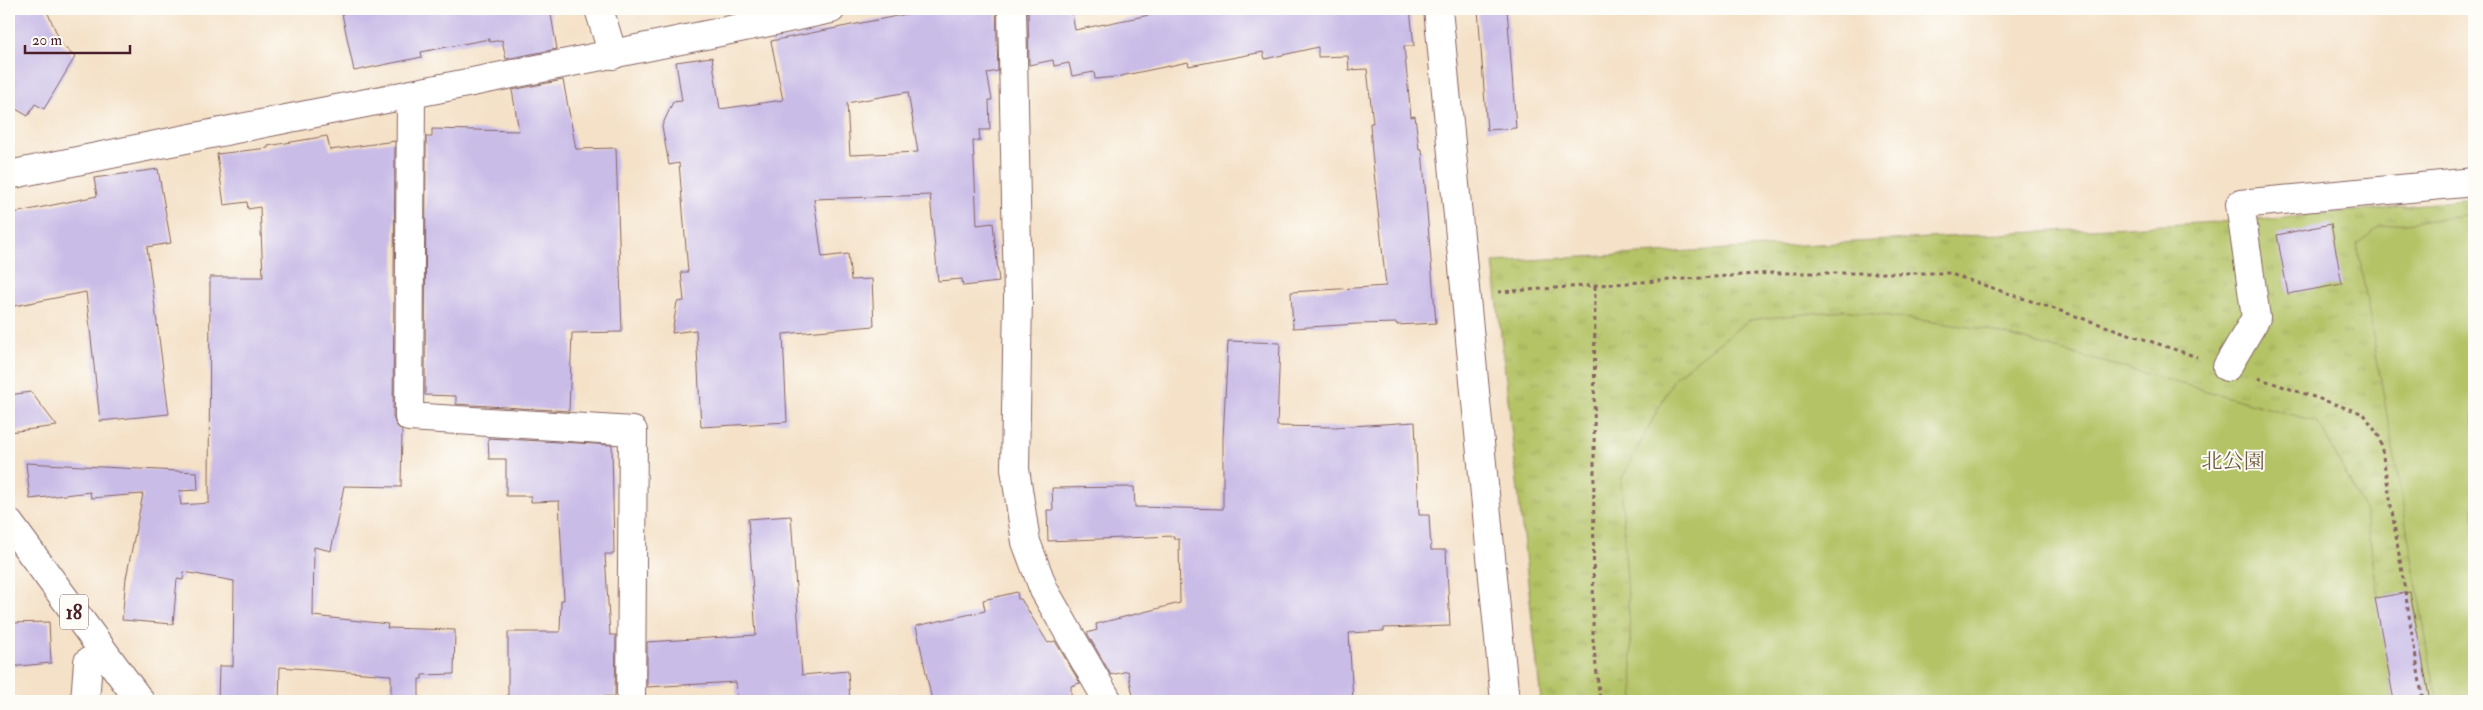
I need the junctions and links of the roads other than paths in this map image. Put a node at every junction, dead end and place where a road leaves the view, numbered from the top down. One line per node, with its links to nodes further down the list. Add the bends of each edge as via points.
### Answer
1 (599, 9): 5 (street)
2 (831, 9): 5 (street)
3 (1012, 9): 15 (street, via 1018,298 1015,470 1026,542 1044,590)
4 (1438, 9): 16 (street)
5 (613, 55): 6 (street)
6 (411, 94): 7 (street); 14 (street, via 409,417 633,431)
7 (9, 176)
8 (2474, 182): 9 (street, via 2240,204 2256,318)
9 (2227, 367)
10 (9, 523): 13 (street, 18)
11 (88, 662): 12 (street)
12 (85, 701)
13 (140, 701)
14 (631, 701)
15 (1108, 701)
16 (1504, 701)

